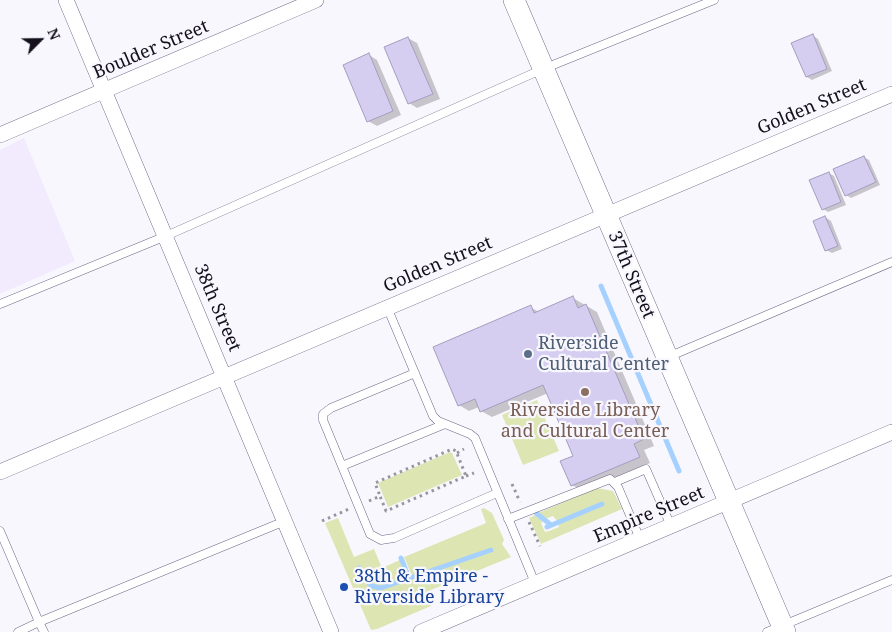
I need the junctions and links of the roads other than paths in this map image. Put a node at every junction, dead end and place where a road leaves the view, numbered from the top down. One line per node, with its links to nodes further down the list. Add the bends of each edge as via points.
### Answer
1 (66, 0): 6 (street, 38th Street)
2 (316, 0): 6 (street, Boulder Street)
3 (514, 0): 5 (main road, 37th Street)
4 (714, 0): 5 (lane)
5 (543, 69): 9 (main road, 37th Street); 10 (lane)
6 (105, 90): 8 (street, Boulder Street); 10 (street, 38th Street)
7 (892, 94): 9 (street, Golden Street)
8 (0, 135)
9 (605, 215): 13 (street, Golden Street); 14 (main road, 37th Street)
10 (166, 236): 12 (lane); 16 (street, 38th Street)
11 (892, 262): 14 (lane)
12 (0, 304)
13 (387, 307): 15 (lane); 16 (street, Golden Street)
14 (666, 358): 23 (main road, 37th Street)
15 (415, 373): 17 (lane, via 433,416); 19 (lane, via 326,411 323,420)
16 (225, 375): 20 (street, Golden Street); 25 (street, 38th Street)
17 (445, 424): 19 (lane); 22 (lane, via 475,438)
18 (892, 432): 23 (street, Empire Street)
19 (342, 466): 22 (lane, via 370,534 381,540 394,538)
20 (0, 472)
21 (614, 482): 24 (lane, via 606,480); 26 (lane, via 646,468); 28 (lane)
22 (497, 493): 24 (lane)
23 (728, 502): 26 (street, Empire Street); 32 (main road, 37th Street)
24 (508, 519): 30 (lane)
25 (285, 521): 31 (lane); 35 (street, 38th Street)
26 (671, 526): 28 (street, Empire Street)
27 (0, 531): 31 (lane)
28 (640, 539): 30 (street, Empire Street)
29 (892, 580): 32 (lane)
30 (535, 583): 36 (street, Empire Street)
31 (39, 622): 33 (lane); 34 (lane)
32 (778, 630)
33 (18, 632)
34 (44, 632)
35 (331, 632)
36 (421, 632)

